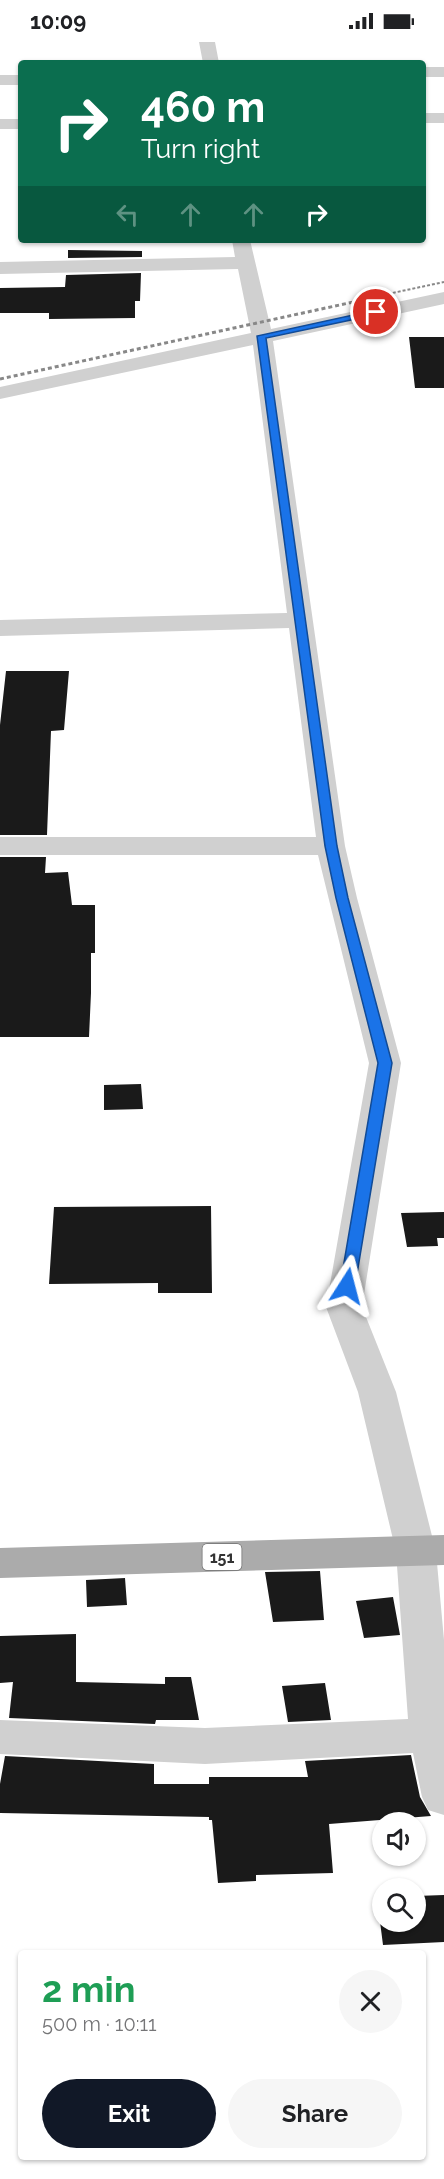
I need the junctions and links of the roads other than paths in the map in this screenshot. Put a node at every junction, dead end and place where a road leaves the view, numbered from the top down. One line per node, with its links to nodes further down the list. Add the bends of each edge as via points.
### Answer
1 (207, 42): 2 (street)
2 (210, 60)
3 (426, 72): 4 (street)
4 (444, 72)
5 (0, 80): 6 (street)
6 (18, 80)
7 (426, 118): 8 (street)
8 (444, 118)
9 (0, 124): 10 (street)
10 (18, 124)
11 (242, 243): 12 (street)
12 (246, 263): 13 (street); 15 (street)
13 (0, 268)
14 (444, 298): 15 (street)
15 (262, 336): 16 (street); 17 (street)
16 (0, 393)
17 (300, 620): 18 (street); 20 (street)
18 (0, 628)
19 (0, 846): 20 (street)
20 (331, 846): 21 (street, via 385,1063 344,1307)
21 (430, 1551): 22 (main road, 151); 23 (street)
22 (0, 1563)
23 (432, 1735): 24 (street, via 205,1746); 25 (street)
24 (0, 1737)
25 (444, 1797)

